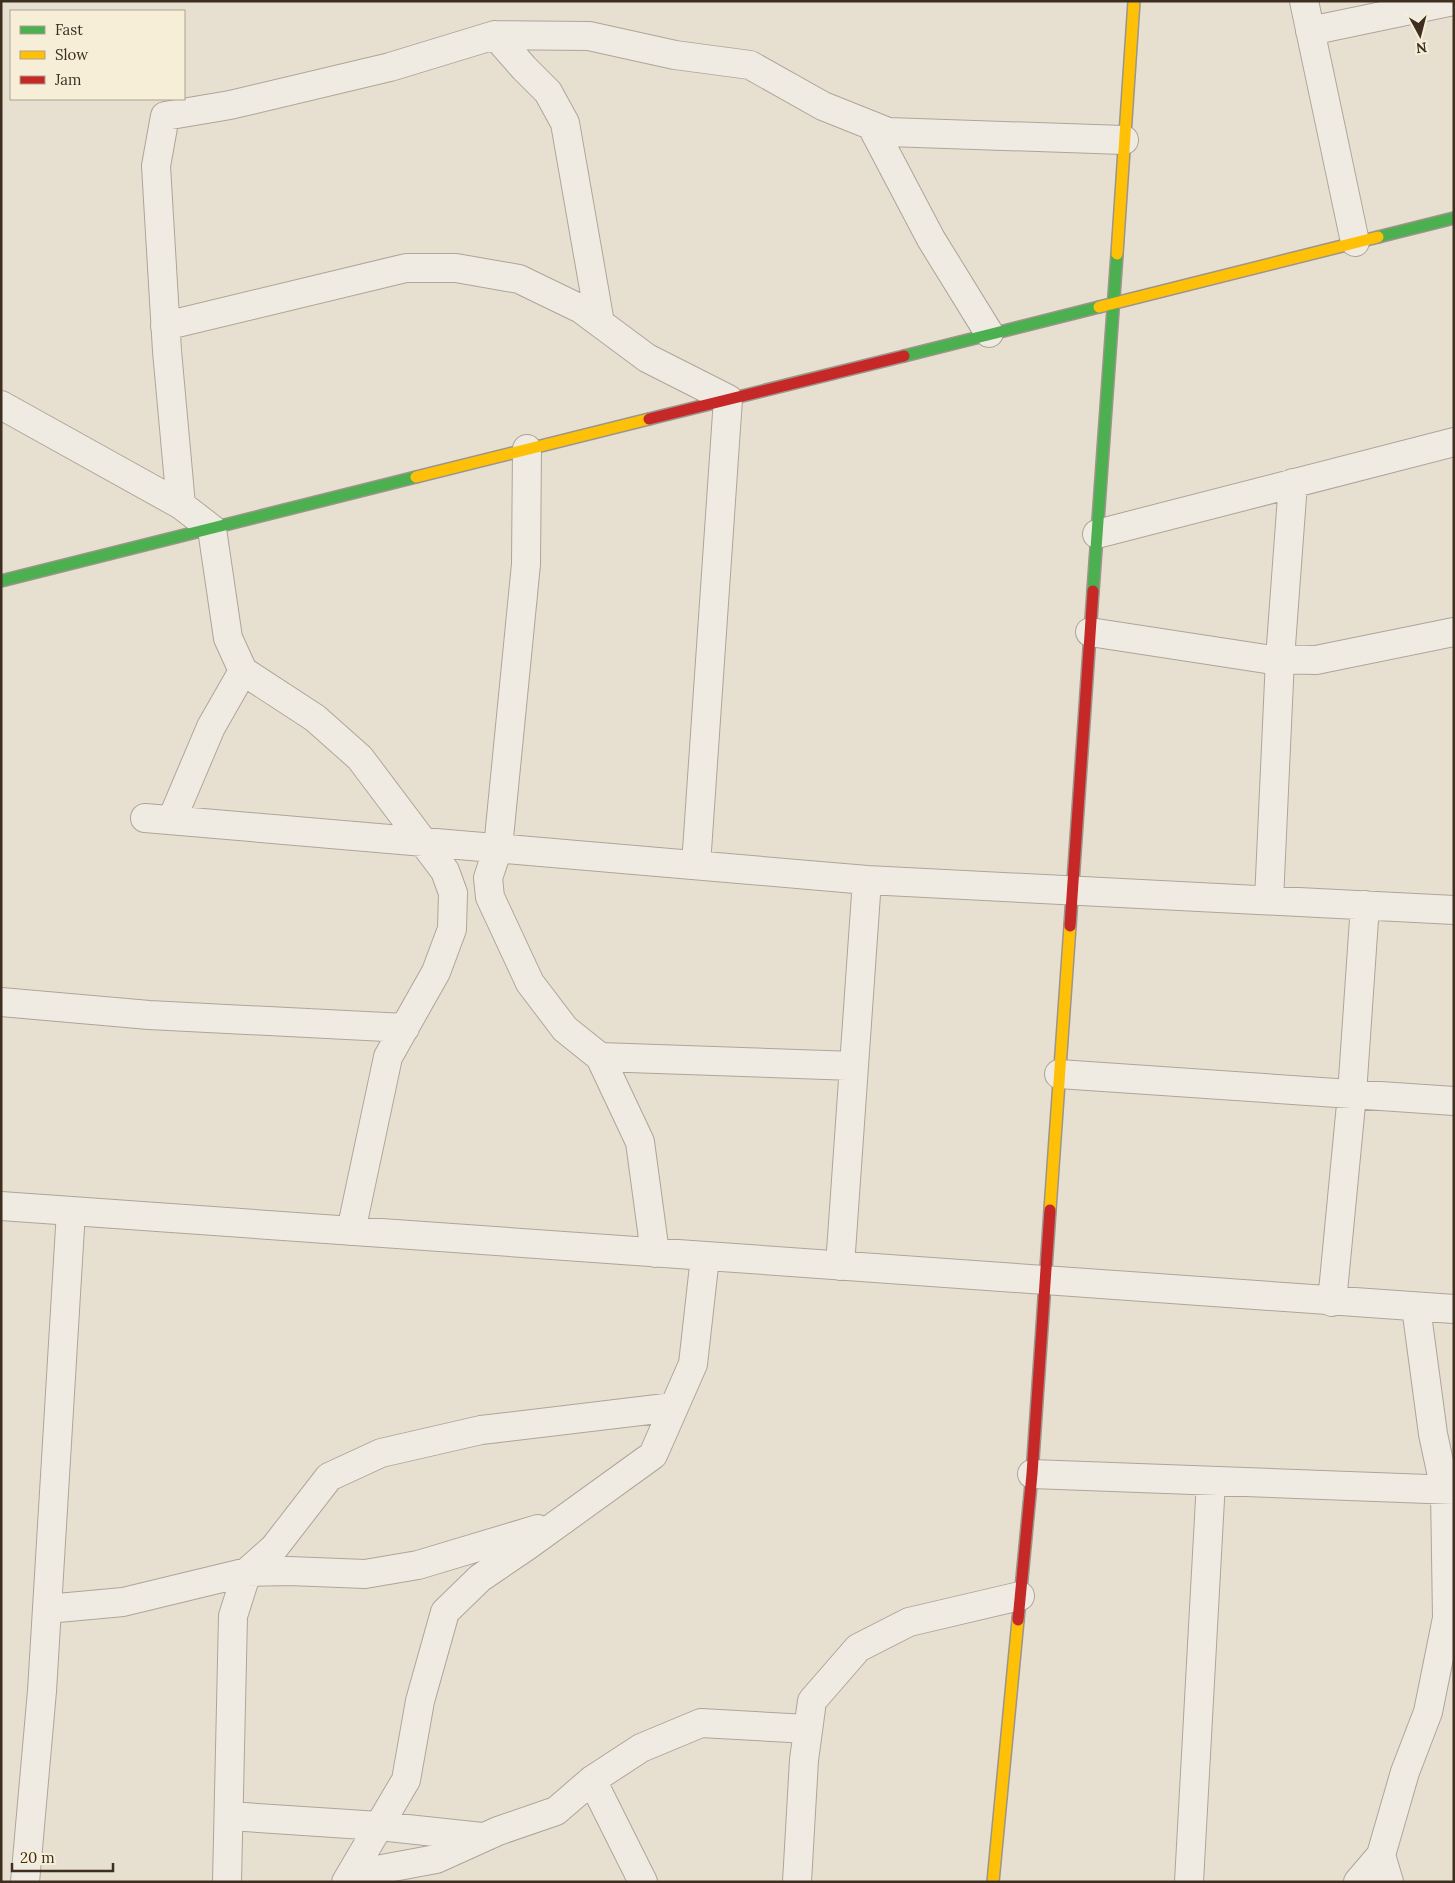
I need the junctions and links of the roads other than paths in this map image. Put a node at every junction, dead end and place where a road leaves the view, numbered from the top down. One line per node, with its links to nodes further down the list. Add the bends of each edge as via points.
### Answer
1 (1134, 1): 7 (street)
2 (1304, 1): 4 (street)
3 (1454, 1): 4 (street)
4 (1310, 31): 9 (street)
5 (495, 35): 6 (street, via 589,36 675,55 750,65 823,106); 11 (street, via 548,92 565,122); 12 (street, via 390,67 230,105 165,116 156,166)
6 (871, 125): 7 (street, via 888,132); 13 (street, via 931,239)
7 (1124, 140): 10 (street)
8 (1454, 218): 9 (street)
9 (1354, 242): 10 (street)
10 (1113, 303): 13 (street); 21 (street)
11 (600, 323): 12 (street, via 581,309 519,279 456,268 406,268); 14 (street, via 646,358)
12 (166, 326): 19 (street)
13 (989, 333): 14 (street)
14 (728, 399): 17 (street); 31 (street)
15 (1, 405): 19 (street)
16 (1454, 442): 18 (street)
17 (527, 449): 20 (street); 30 (street, via 526,564)
18 (1293, 483): 21 (street); 25 (street)
19 (181, 505): 20 (street)
20 (212, 529): 22 (street); 26 (street, via 228,638)
21 (1097, 534): 23 (street)
22 (1, 581)
23 (1090, 632): 25 (street); 33 (street)
24 (1454, 632): 25 (street, via 1316,660)
25 (1280, 659): 36 (street)
26 (243, 671): 28 (street, via 211,726); 29 (street, via 315,718 360,758)
27 (145, 818): 28 (street)
28 (172, 820): 29 (street)
29 (425, 842): 30 (street); 34 (street, via 445,871)
30 (498, 848): 31 (street); 35 (street, via 488,878)
31 (696, 865): 32 (street)
32 (867, 880): 33 (street); 42 (street)
33 (1072, 889): 36 (street); 43 (street)
34 (453, 893): 35 (street); 40 (street, via 452,929 436,972)
35 (490, 897): 41 (street, via 530,983 565,1029)
36 (1269, 900): 37 (street)
37 (1365, 905): 38 (street); 44 (street)
38 (1454, 910)
39 (1, 1002): 40 (street, via 149,1016)
40 (405, 1028): 48 (street, via 388,1057)
41 (600, 1057): 42 (street); 49 (street, via 640,1142)
42 (854, 1066): 51 (street)
43 (1059, 1074): 44 (street); 52 (street)
44 (1352, 1094): 45 (street); 53 (street)
45 (1454, 1101)
46 (1, 1206): 47 (street)
47 (71, 1211): 48 (street); 63 (street)
48 (351, 1231): 49 (street)
49 (655, 1253): 50 (street)
50 (705, 1257): 51 (street); 56 (street, via 693,1364)
51 (840, 1266): 52 (street)
52 (1045, 1281): 53 (street); 57 (street)
53 (1332, 1302): 54 (street)
54 (1416, 1307): 55 (street); 59 (street, via 1433,1434)
55 (1454, 1309)
56 (674, 1407): 60 (street, via 653,1455); 61 (street, via 481,1430 381,1453 329,1477 274,1548)
57 (1032, 1474): 58 (street); 62 (street)
58 (1211, 1480): 59 (street); 76 (street)
59 (1449, 1490): 69 (street, via 1447,1618 1428,1712)
60 (559, 1523): 61 (street, via 418,1565 366,1574); 67 (street, via 480,1578 446,1612 420,1701 406,1780)
61 (246, 1572): 63 (street, via 123,1602); 66 (street, via 233,1616)
62 (1020, 1596): 64 (street, via 909,1622 858,1648 812,1701); 75 (street)
63 (47, 1609): 70 (street)
64 (808, 1729): 65 (street, via 702,1723 641,1748); 74 (street)
65 (592, 1780): 68 (street, via 556,1811); 73 (street)
66 (229, 1816): 67 (street); 71 (street)
67 (379, 1826): 68 (street); 72 (street)
68 (484, 1837): 72 (street, via 436,1859 366,1872)
69 (1381, 1855): 77 (street); 78 (street)
70 (25, 1882)
71 (227, 1882)
72 (347, 1882)
73 (643, 1882)
74 (797, 1882)
75 (993, 1882)
76 (1189, 1882)
77 (1358, 1882)
78 (1389, 1882)

